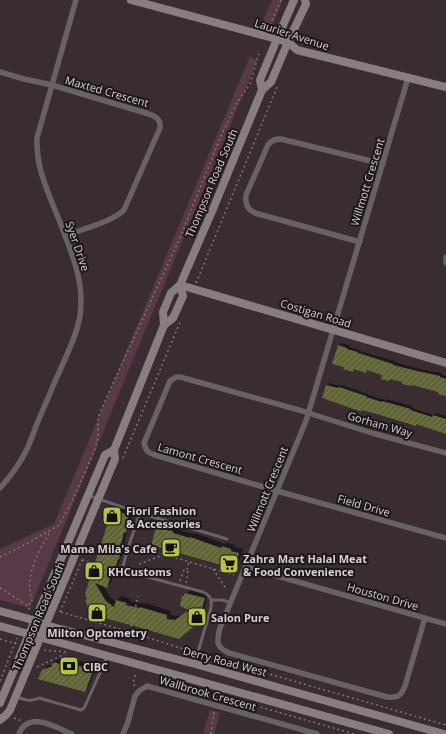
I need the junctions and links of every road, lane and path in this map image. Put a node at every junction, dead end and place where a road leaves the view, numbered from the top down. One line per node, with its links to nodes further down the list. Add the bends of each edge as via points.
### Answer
1 (76, 0): 13 (street, Syer Drive)
2 (131, 0): 7 (main road, Laurier Avenue)
3 (281, 0): 6 (path)
4 (294, 0): 7 (main road, Thompson Road South)
5 (305, 0): 8 (main road, Thompson Road South, via 306,4)
6 (270, 26)
7 (277, 39): 8 (main road, Laurier Avenue); 15 (main road, Thompson Road South, via 260,80)
8 (288, 42): 11 (main road, Laurier Avenue, via 297,50); 15 (main road, Thompson Road South, via 271,82)
9 (259, 53): 36 (path, via 250,84 236,104 221,136 179,240 98,418 98,437 82,479 59,525)
10 (0, 72): 13 (street)
11 (408, 78): 14 (main road, Laurier Avenue); 16 (street, Willmott Crescent)
12 (280, 83): 21 (path)
13 (52, 85): 17 (street, Syer Drive, via 37,138 38,162); 17 (street, Maxted Crescent, via 155,116 161,125 124,210 116,217)
14 (446, 87)
15 (262, 90): 22 (main road, Thompson Road South)
16 (383, 164): 18 (street, Willmott Crescent); 18 (street, via 276,139 268,145 246,195 247,208 254,213)
17 (65, 236): 31 (street, Syer Drive, via 81,286 82,300 77,328 27,450)
18 (360, 242): 25 (street, Willmott Crescent)
19 (446, 257): 20 (street)
20 (446, 263)
21 (198, 279)
22 (180, 285): 24 (main road, Thompson Road South, via 171,293 163,312); 24 (main road, Thompson Road South, via 183,296 173,318); 25 (main road, Costigan Road)
23 (182, 319): 30 (path)
24 (164, 325): 28 (main road, Thompson Road South)
25 (334, 330): 26 (main road, Costigan Road); 27 (street, Willmott Crescent)
26 (446, 363)
27 (309, 413): 29 (street, Gorham Way); 32 (street, Willmott Crescent); 32 (street, Lamont Crescent, via 176,377 170,381 144,443 145,450 150,454)
28 (114, 450): 33 (main road, Thompson Road South, via 105,455); 34 (main road, Thompson Road South, via 115,459)
29 (446, 453)
30 (122, 462)
31 (0, 488)
32 (277, 491): 37 (street, Field Drive); 46 (street, Willmott Crescent)
33 (88, 495): 34 (lane); 60 (main road, Thompson Road South)
34 (98, 498): 35 (lane); 61 (main road, Thompson Road South)
35 (140, 513): 38 (lane); 51 (lane, via 122,570)
36 (51, 530): 42 (path); 57 (path, via 39,550 32,572)
37 (446, 538)
38 (227, 539)
39 (142, 548): 41 (path)
40 (85, 553): 43 (path)
41 (163, 555): 44 (path); 45 (path)
42 (0, 556)
43 (82, 560): 49 (path); 63 (path)
44 (189, 562): 47 (path); 48 (path)
45 (139, 564)
46 (246, 567): 58 (street, Willmott Crescent); 65 (street, Houston Drive)
47 (213, 569): 50 (path); 54 (path)
48 (187, 570): 51 (path, via 184,570); 52 (path)
49 (114, 571)
50 (234, 574)
51 (179, 585): 52 (lane)
52 (184, 586): 56 (lane, via 203,592)
53 (0, 588): 59 (path, via 26,605)
54 (227, 590)
55 (138, 596): 71 (path)
56 (212, 600): 58 (lane); 80 (lane)
57 (32, 601): 59 (path); 60 (path)
58 (231, 603): 65 (street, Willmott Crescent, via 218,636 218,645 223,651 393,698 403,692)
59 (29, 604): 64 (path)
60 (42, 604): 66 (main road, Thompson Road South)
61 (53, 608): 63 (path); 68 (main road, Thompson Road South)
62 (0, 611): 64 (main road, Derry Road West)
63 (60, 612): 71 (path)
64 (26, 618): 66 (main road, Derry Road West)
65 (425, 618): 67 (street, Houston Drive)
66 (34, 621): 68 (main road, Derry Road West); 72 (main road, Thompson Road South)
67 (446, 624)
68 (45, 625): 73 (main road, Thompson Road South); 82 (main road, Derry Road West)
69 (0, 626): 70 (main road)
70 (20, 631): 72 (main road); 75 (path)
71 (130, 632): 80 (path)
72 (28, 634): 73 (main road); 76 (main road, Thompson Road South)
73 (41, 637): 77 (main road, Thompson Road South); 81 (main road)
74 (0, 639): 75 (path)
75 (15, 643): 76 (path); 85 (path)
76 (24, 646): 88 (main road, Thompson Road South)
77 (36, 649): 78 (path); 87 (main road, Thompson Road South)
78 (65, 652): 79 (path); 83 (path)
79 (70, 652)
80 (198, 654): 82 (lane); 93 (path)
81 (108, 656): 87 (lane, via 81,710 39,698 29,701); 100 (main road)
82 (195, 664): 101 (main road, Derry Road West)
83 (37, 667)
84 (136, 672): 86 (path, via 133,683)
85 (0, 681)
86 (139, 691): 90 (street, Wallbrook Crescent, via 147,686); 96 (street, via 135,696)
87 (15, 697): 91 (main road, Thompson Road South, via 10,710)
88 (0, 702)
89 (241, 702): 99 (path)
90 (215, 706): 97 (path); 98 (street, Wallbrook Crescent)
91 (3, 717): 92 (path)
92 (27, 723): 94 (street); 95 (street, via 40,722)
93 (446, 725)
94 (19, 734)
95 (72, 734)
96 (123, 734)
97 (211, 734)
98 (317, 734)
99 (354, 734)
100 (389, 734)
101 (444, 734)

